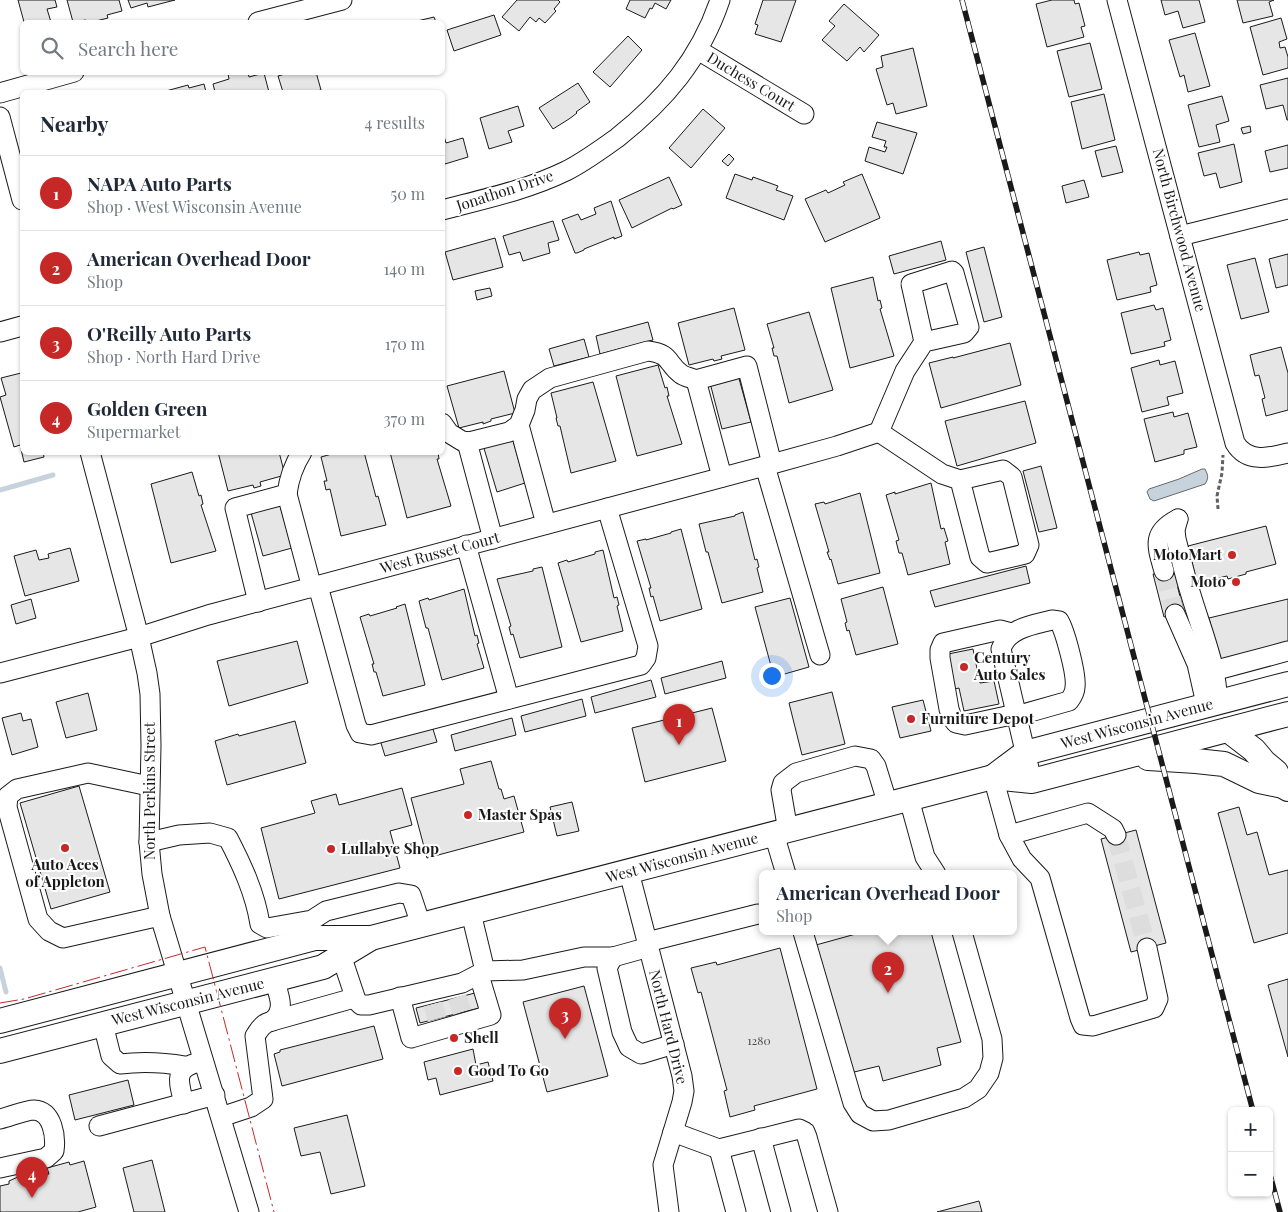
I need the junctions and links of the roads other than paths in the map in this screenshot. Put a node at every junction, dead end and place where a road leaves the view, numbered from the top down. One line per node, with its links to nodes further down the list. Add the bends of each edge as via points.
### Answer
1 (342, 0): 4 (street)
2 (720, 0): 5 (street, Jonathon Drive)
3 (1117, 0): 13 (street, North Birchwood Avenue)
4 (266, 20)
5 (698, 50): 8 (street, Duchess Court); 12 (street, Jonathon Drive, via 646,114 595,155 541,182)
6 (63, 75): 7 (street)
7 (0, 93)
8 (804, 114)
9 (0, 117): 10 (street)
10 (20, 192)
11 (1288, 208): 13 (street)
12 (445, 209)
13 (1180, 236): 22 (street, North Birchwood Avenue, via 1241,449 1258,458)
14 (20, 327): 15 (street)
15 (0, 332)
16 (924, 342): 20 (street, via 905,371)
17 (696, 380): 18 (street, via 681,374 667,357 658,352 648,352 550,378 532,390); 25 (street, via 747,366); 26 (street)
18 (519, 425): 21 (street, via 509,432); 30 (street)
19 (445, 427): 21 (street, via 449,433)
20 (879, 432): 25 (street, West Russet Court); 27 (street, via 942,474)
21 (467, 442): 31 (street)
22 (1288, 453)
23 (91, 455): 38 (street, North Perkins Street)
24 (300, 455): 28 (street, via 289,478)
25 (768, 465): 26 (street, West Russet Court); 40 (street)
26 (722, 477): 29 (street, West Russet Court)
27 (960, 480): 27 (street, via 1003,470 1012,477 1029,545 1025,554 987,563 980,557)
28 (287, 494): 34 (street); 35 (street, via 235,508)
29 (607, 508): 30 (street, West Russet Court); 44 (street, via 648,646 646,658 641,664)
30 (546, 524): 31 (street, West Russet Court)
31 (493, 538): 32 (street, West Russet Court)
32 (466, 546): 34 (street, West Russet Court); 44 (street)
33 (1164, 571): 41 (street, via 1158,537 1161,530 1178,519 1176,539 1200,622)
34 (315, 587): 35 (street, West Russet Court); 44 (street, via 360,733 371,735)
35 (258, 602): 38 (street, West Russet Court)
36 (1176, 614): 41 (street)
37 (1011, 633): 47 (street, via 1001,649); 47 (street, via 1058,621 1064,629 1076,685 1069,701); 47 (street, via 1000,630 944,643 940,658 949,710 956,723 965,725)
38 (139, 636): 42 (street, West Russet Court); 54 (street, North Perkins Street, via 150,694)
39 (1288, 651): 41 (street)
40 (820, 655)
41 (1205, 668): 45 (street, via 1204,695)
42 (0, 673)
43 (1288, 684): 45 (main road, West Wisconsin Avenue)
44 (509, 699)
45 (1217, 703): 48 (main road); 49 (main road, West Wisconsin Avenue)
46 (1288, 714): 48 (main road, West Wisconsin Avenue)
47 (1016, 715): 49 (street)
48 (1228, 730): 50 (main road, West Wisconsin Avenue); 51 (main road, via 1227,759); 55 (main road, via 1276,772)
49 (1025, 754): 52 (main road, West Wisconsin Avenue); 53 (street)
50 (1126, 757): 51 (main road, via 1202,761); 53 (main road, West Wisconsin Avenue)
51 (1234, 769): 55 (main road, via 1259,781)
52 (993, 777): 53 (main road, West Wisconsin Avenue); 56 (main road, West Wisconsin Avenue); 58 (street)
53 (1032, 781)
54 (149, 786): 60 (street, North Perkins Street); 66 (street, via 88,773 17,789 8,796 7,807 38,919 49,931 63,938)
55 (1286, 788)
56 (899, 802): 57 (main road, West Wisconsin Avenue); 57 (street, via 870,759 855,756 796,773 783,783 780,790); 62 (street)
57 (781, 833): 61 (street); 63 (main road, West Wisconsin Avenue)
58 (1009, 835): 59 (street, via 1088,813 1112,829); 72 (street, via 1022,859 1040,878 1083,1025 1093,1026 1154,1008 1158,999)
59 (1116, 836)
60 (149, 842): 66 (street, North Perkins Street); 70 (street, via 179,835 210,833 228,838 257,906 260,924)
61 (786, 870)
62 (933, 870)
63 (629, 872): 64 (main road, West Wisconsin Avenue); 71 (street, North Hard Drive)
64 (471, 913): 67 (main road, West Wisconsin Avenue); 74 (street)
65 (758, 914): 71 (street)
66 (160, 916): 75 (street, North Perkins Street)
67 (421, 926): 70 (main road, West Wisconsin Avenue, via 370,938); 70 (street, via 411,895 398,893 326,911)
68 (804, 935): 69 (street, via 853,1103 860,1114 873,1121 889,1120 964,1098 978,1089 989,1073 993,1058 992,1039)
69 (963, 935)
70 (326, 938): 75 (main road, West Wisconsin Avenue); 76 (main road, West Wisconsin Avenue, via 323,967); 77 (street)
71 (648, 945): 73 (street); 85 (street, North Hard Drive)
72 (1146, 948)
73 (613, 957): 74 (street, via 584,957 523,970); 85 (street, via 607,968 622,1032 629,1047 641,1054)
74 (482, 973): 80 (street); 80 (street, via 491,1015)
75 (177, 975): 79 (street, North Perkins Street); 82 (main road, West Wisconsin Avenue)
76 (274, 980): 79 (main road, West Wisconsin Avenue); 83 (street, via 281,1002 279,1013)
77 (354, 998): 78 (street, via 361,1005 368,1005); 83 (street)
78 (400, 998): 81 (street); 81 (street, via 411,1038)
79 (186, 1002): 84 (main road, West Wisconsin Avenue); 87 (street, North Perkins Street)
80 (459, 1004): 81 (street); 81 (street)
81 (435, 1010)
82 (0, 1021)
83 (272, 1021): 91 (street, via 260,1028 255,1036 262,1099 250,1107)
84 (103, 1024): 86 (main road, West Wisconsin Avenue); 88 (street, via 112,1056 120,1064 157,1062)
85 (674, 1044): 94 (street, North Hard Drive, via 684,1091)
86 (0, 1050)
87 (204, 1060): 88 (street); 89 (street, North Perkins Street)
88 (185, 1066): 90 (street, via 179,1079)
89 (214, 1096): 90 (street); 91 (street, North Perkins Street)
90 (184, 1104): 93 (street)
91 (221, 1117): 98 (street, North Perkins Street)
92 (0, 1119): 97 (street, via 35,1110 46,1115 51,1122 56,1142 54,1151 46,1158)
93 (99, 1126)
94 (673, 1132): 96 (street); 99 (street, North Hard Drive, via 663,1165)
95 (761, 1138): 96 (street); 101 (street); 102 (street, via 799,1129 804,1132)
96 (719, 1149): 100 (street)
97 (0, 1168)
98 (250, 1212)
99 (669, 1212)
100 (736, 1212)
101 (781, 1212)
102 (828, 1212)

